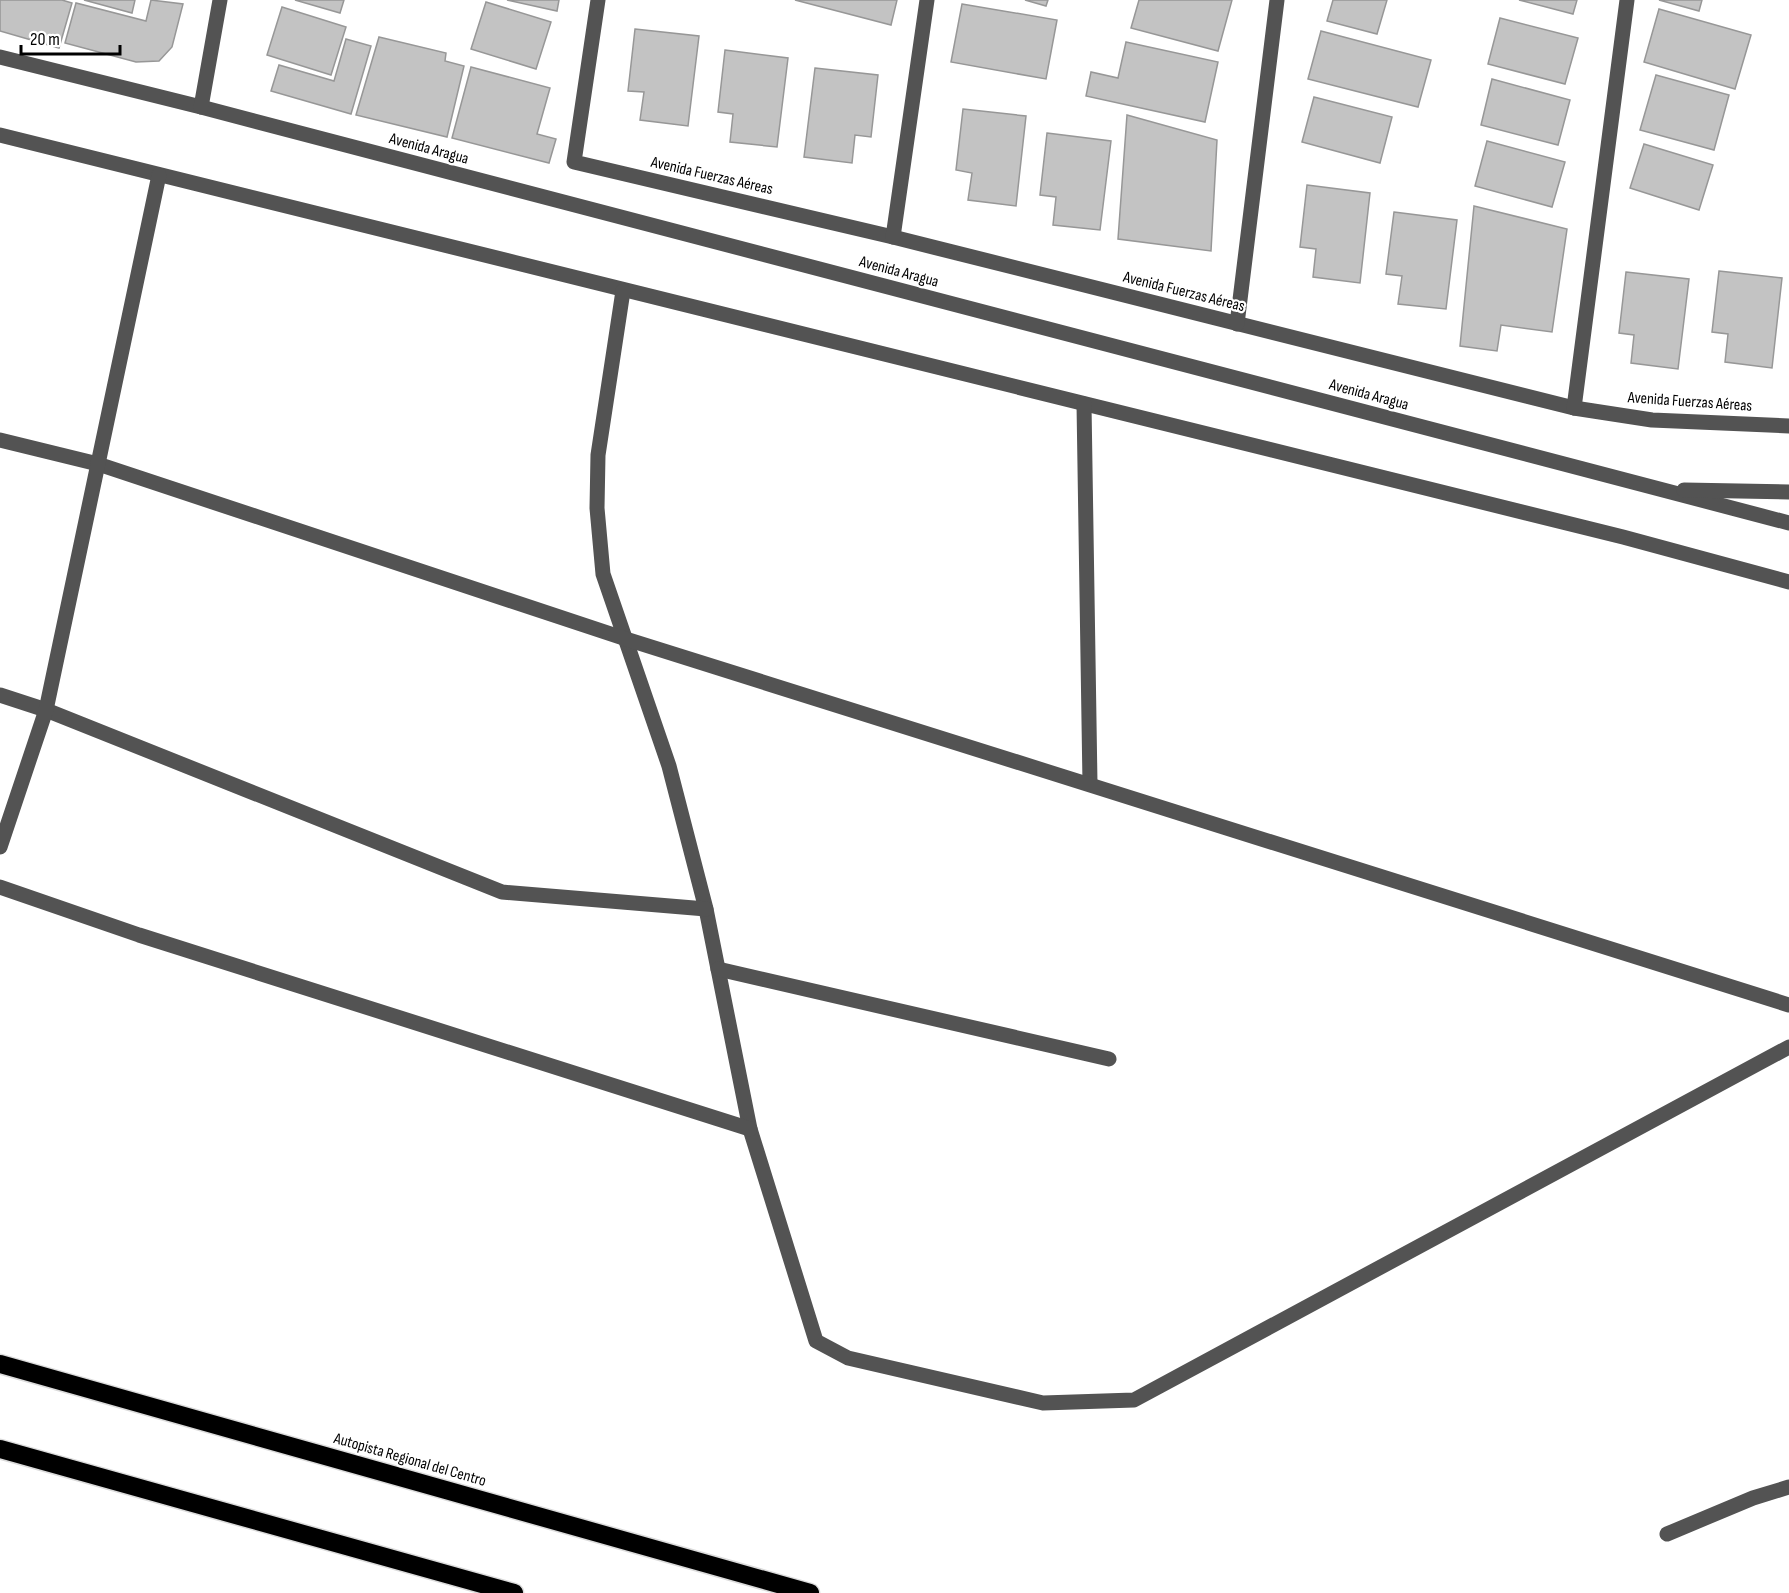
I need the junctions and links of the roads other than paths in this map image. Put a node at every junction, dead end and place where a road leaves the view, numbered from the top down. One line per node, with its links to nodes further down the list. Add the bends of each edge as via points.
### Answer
1 (220, 0): 7 (street)
2 (598, 0): 10 (street, Avenida Fuerzas Aéreas, via 574,162)
3 (927, 0): 10 (street)
4 (1277, 0): 12 (street)
5 (1627, 0): 14 (street)
6 (0, 57): 7 (street, Avenida Aragua)
7 (201, 107): 18 (street, Avenida Aragua)
8 (0, 135): 9 (street)
9 (159, 175): 11 (street); 17 (street)
10 (893, 237): 12 (street, Avenida Fuerzas Aéreas)
11 (623, 291): 13 (street); 22 (street, via 598,455 597,508 603,574)
12 (1237, 324): 14 (street, Avenida Fuerzas Aéreas)
13 (1084, 404): 21 (street); 25 (street)
14 (1574, 408): 15 (street, Avenida Fuerzas Aéreas, via 1652,420)
15 (1789, 426)
16 (0, 440): 17 (street)
17 (98, 464): 22 (street); 24 (street)
18 (1656, 490): 19 (street); 20 (street, Avenida Aragua)
19 (1789, 492)
20 (1789, 523)
21 (1789, 582)
22 (626, 639): 25 (street); 28 (street, via 669,766)
23 (0, 695): 24 (street)
24 (46, 710): 26 (street); 28 (street, via 502,892)
25 (1090, 784): 30 (street)
26 (0, 847)
27 (0, 887): 33 (street)
28 (706, 909): 29 (street)
29 (718, 969): 32 (street); 33 (street)
30 (1789, 1005)
31 (1789, 1047): 33 (street, via 1134,1400 1043,1403 848,1358 816,1341)
32 (1108, 1059)
33 (750, 1129)
34 (0, 1365): 39 (highway, Autopista Regional del Centro)
35 (0, 1449): 38 (highway)
36 (1789, 1487): 37 (street)
37 (1667, 1534)
38 (514, 1593)
39 (810, 1593)

